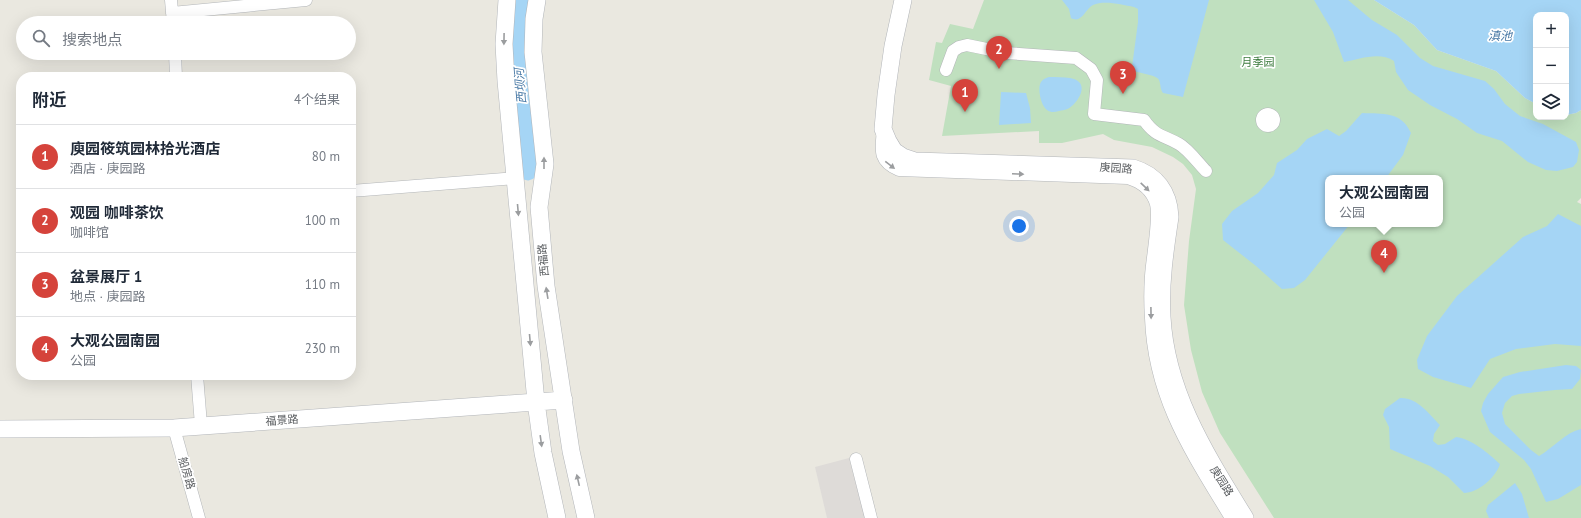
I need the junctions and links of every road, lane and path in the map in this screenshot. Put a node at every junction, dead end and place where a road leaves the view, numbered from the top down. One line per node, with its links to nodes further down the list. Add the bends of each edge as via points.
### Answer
1 (171, 0): 6 (street)
2 (306, 0): 7 (street)
3 (507, 0): 13 (street, 西福路, one-way to 13, via 504,44)
4 (537, 0): 16 (street, 西福路, one-way to 4, via 546,286 539,207 545,164 533,52)
5 (903, 0): 11 (street, via 893,46)
6 (172, 16)
7 (187, 16)
8 (175, 60): 10 (street)
9 (946, 70): 12 (street, via 953,51 959,46 967,45 1006,53 1076,58 1091,69 1097,80 1094,114 1144,120 1151,130 1162,138 1181,145)
10 (176, 72)
11 (883, 129): 26 (street, one-way to 26, via 881,150 885,162 899,170 1128,178 1146,187 1157,209 1150,277 1150,318 1156,367 1182,436); 27 (street, 庚园路, via 894,151 916,161 1133,168 1155,180 1165,193 1170,209 1162,278 1162,318 1172,377 1184,410 1206,454)
12 (1206, 171)
13 (516, 178): 14 (street); 17 (street, 西福路, one-way to 17)
14 (356, 191)
15 (197, 380): 18 (street)
16 (564, 400): 17 (street, 福景路); 24 (street, 西福路, one-way to 16, via 571,451)
17 (536, 402): 18 (street, 福景路); 23 (street, 西福路, one-way to 23, via 543,453)
18 (201, 425): 19 (street, 福景路)
19 (174, 428): 20 (street, 福景路); 22 (street, 船房路)
20 (0, 429)
21 (856, 459): 25 (street)
22 (200, 518)
23 (557, 518)
24 (586, 518)
25 (871, 518)
26 (1231, 518)
27 (1245, 518)

